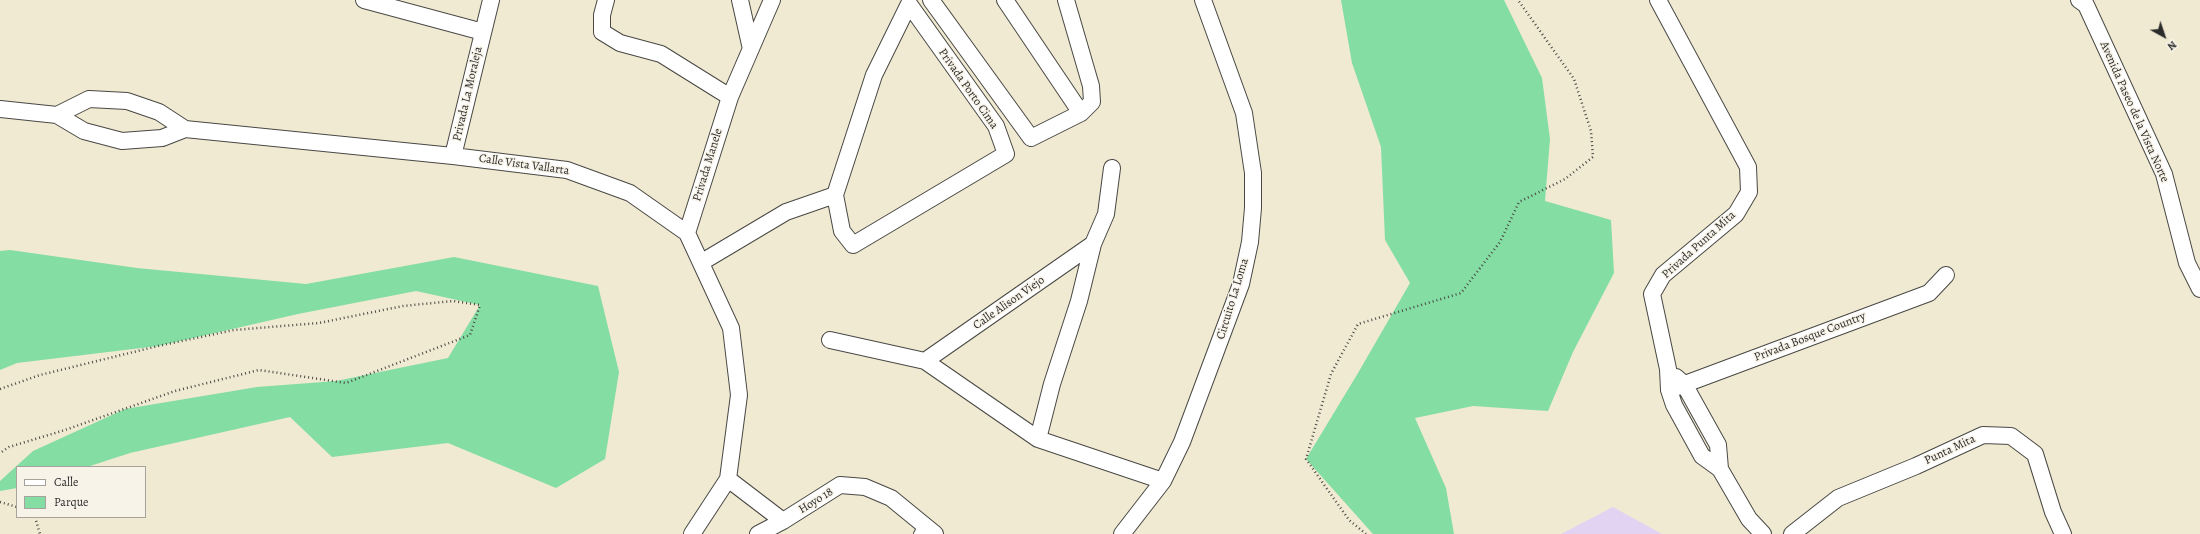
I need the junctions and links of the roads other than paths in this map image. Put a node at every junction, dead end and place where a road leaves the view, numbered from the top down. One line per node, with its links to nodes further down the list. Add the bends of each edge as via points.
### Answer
1 (364, 0): 12 (street, Privada La Moraleja)
2 (491, 0): 13 (street, Privada La Moraleja)
3 (606, 0): 15 (street, via 602,15 602,32 620,43 661,54)
4 (740, 0): 14 (street)
5 (772, 0): 14 (street, Privada Manele)
6 (931, 0): 17 (street, Privada Porto Cima, via 1031,138)
7 (1005, 0): 17 (street)
8 (1066, 0): 17 (street, Privada Porto Cima, via 1091,86 1092,102)
9 (1203, 0): 36 (street, Circuito La Loma, via 1244,114 1253,174 1253,208 1250,242 1240,284 1182,442)
10 (1658, 0): 30 (street, Privada Punta Mita, via 1748,167 1749,192 1736,214 1663,275 1652,294)
11 (2087, 2): 27 (street, Avenida Paseo de la Vista Norte, via 2164,174 2187,264)
12 (395, 4): 13 (street, Privada La Moraleja)
13 (483, 32): 20 (street, Privada La Moraleja)
14 (752, 49): 15 (street, Privada Manele)
15 (730, 97): 23 (street, Privada Manele)
16 (0, 109): 18 (street, Calle Vista Vallarta)
17 (1081, 113)
18 (57, 115): 19 (street, Calle Vista Vallarta, via 84,132 122,142 162,138); 19 (street, Calle Vista Vallarta, via 89,100 127,101 159,112)
19 (185, 129): 20 (street, Calle Vista Vallarta)
20 (454, 156): 23 (street, Calle Vista Vallarta, via 567,170 630,193)
21 (1112, 168): 24 (street, via 1106,214)
22 (835, 195): 22 (street, Privada Porto Cima, via 874,75 908,4 996,126 1006,154 853,245 842,231); 25 (street, via 786,212)
23 (687, 233): 25 (street, Calle Vista Vallarta)
24 (1093, 244): 29 (street, Calle Alison Viejo); 33 (street)
25 (702, 262): 35 (street, Calle Vista Vallarta, via 731,328 740,395)
26 (1946, 275): 31 (street, Privada Bosque Country, via 1929,293)
27 (2200, 289)
28 (830, 340): 29 (street)
29 (925, 361): 33 (street)
30 (1668, 368): 31 (street); 32 (street, Privada Punta Mita)
31 (1684, 384): 32 (street, Privada Bosque Country); 34 (street, via 1718,445)
32 (1669, 390): 34 (street, via 1674,405 1702,456)
33 (1038, 439): 36 (street)
34 (1720, 469): 42 (street, via 1748,519)
35 (728, 478): 37 (street); 39 (street, Calle Vista Vallarta)
36 (1163, 481): 41 (street, Circuito La Loma)
37 (783, 521): 38 (street, Hoyo 18, via 840,485 865,487 891,498); 40 (street, Hoyo 18)
38 (925, 531)
39 (692, 534)
40 (758, 534)
41 (1122, 534)
42 (1763, 534)
43 (1792, 534): 44 (street, Punta Mita, via 1838,498 1982,435 2011,436 2035,454)
44 (2063, 534)

